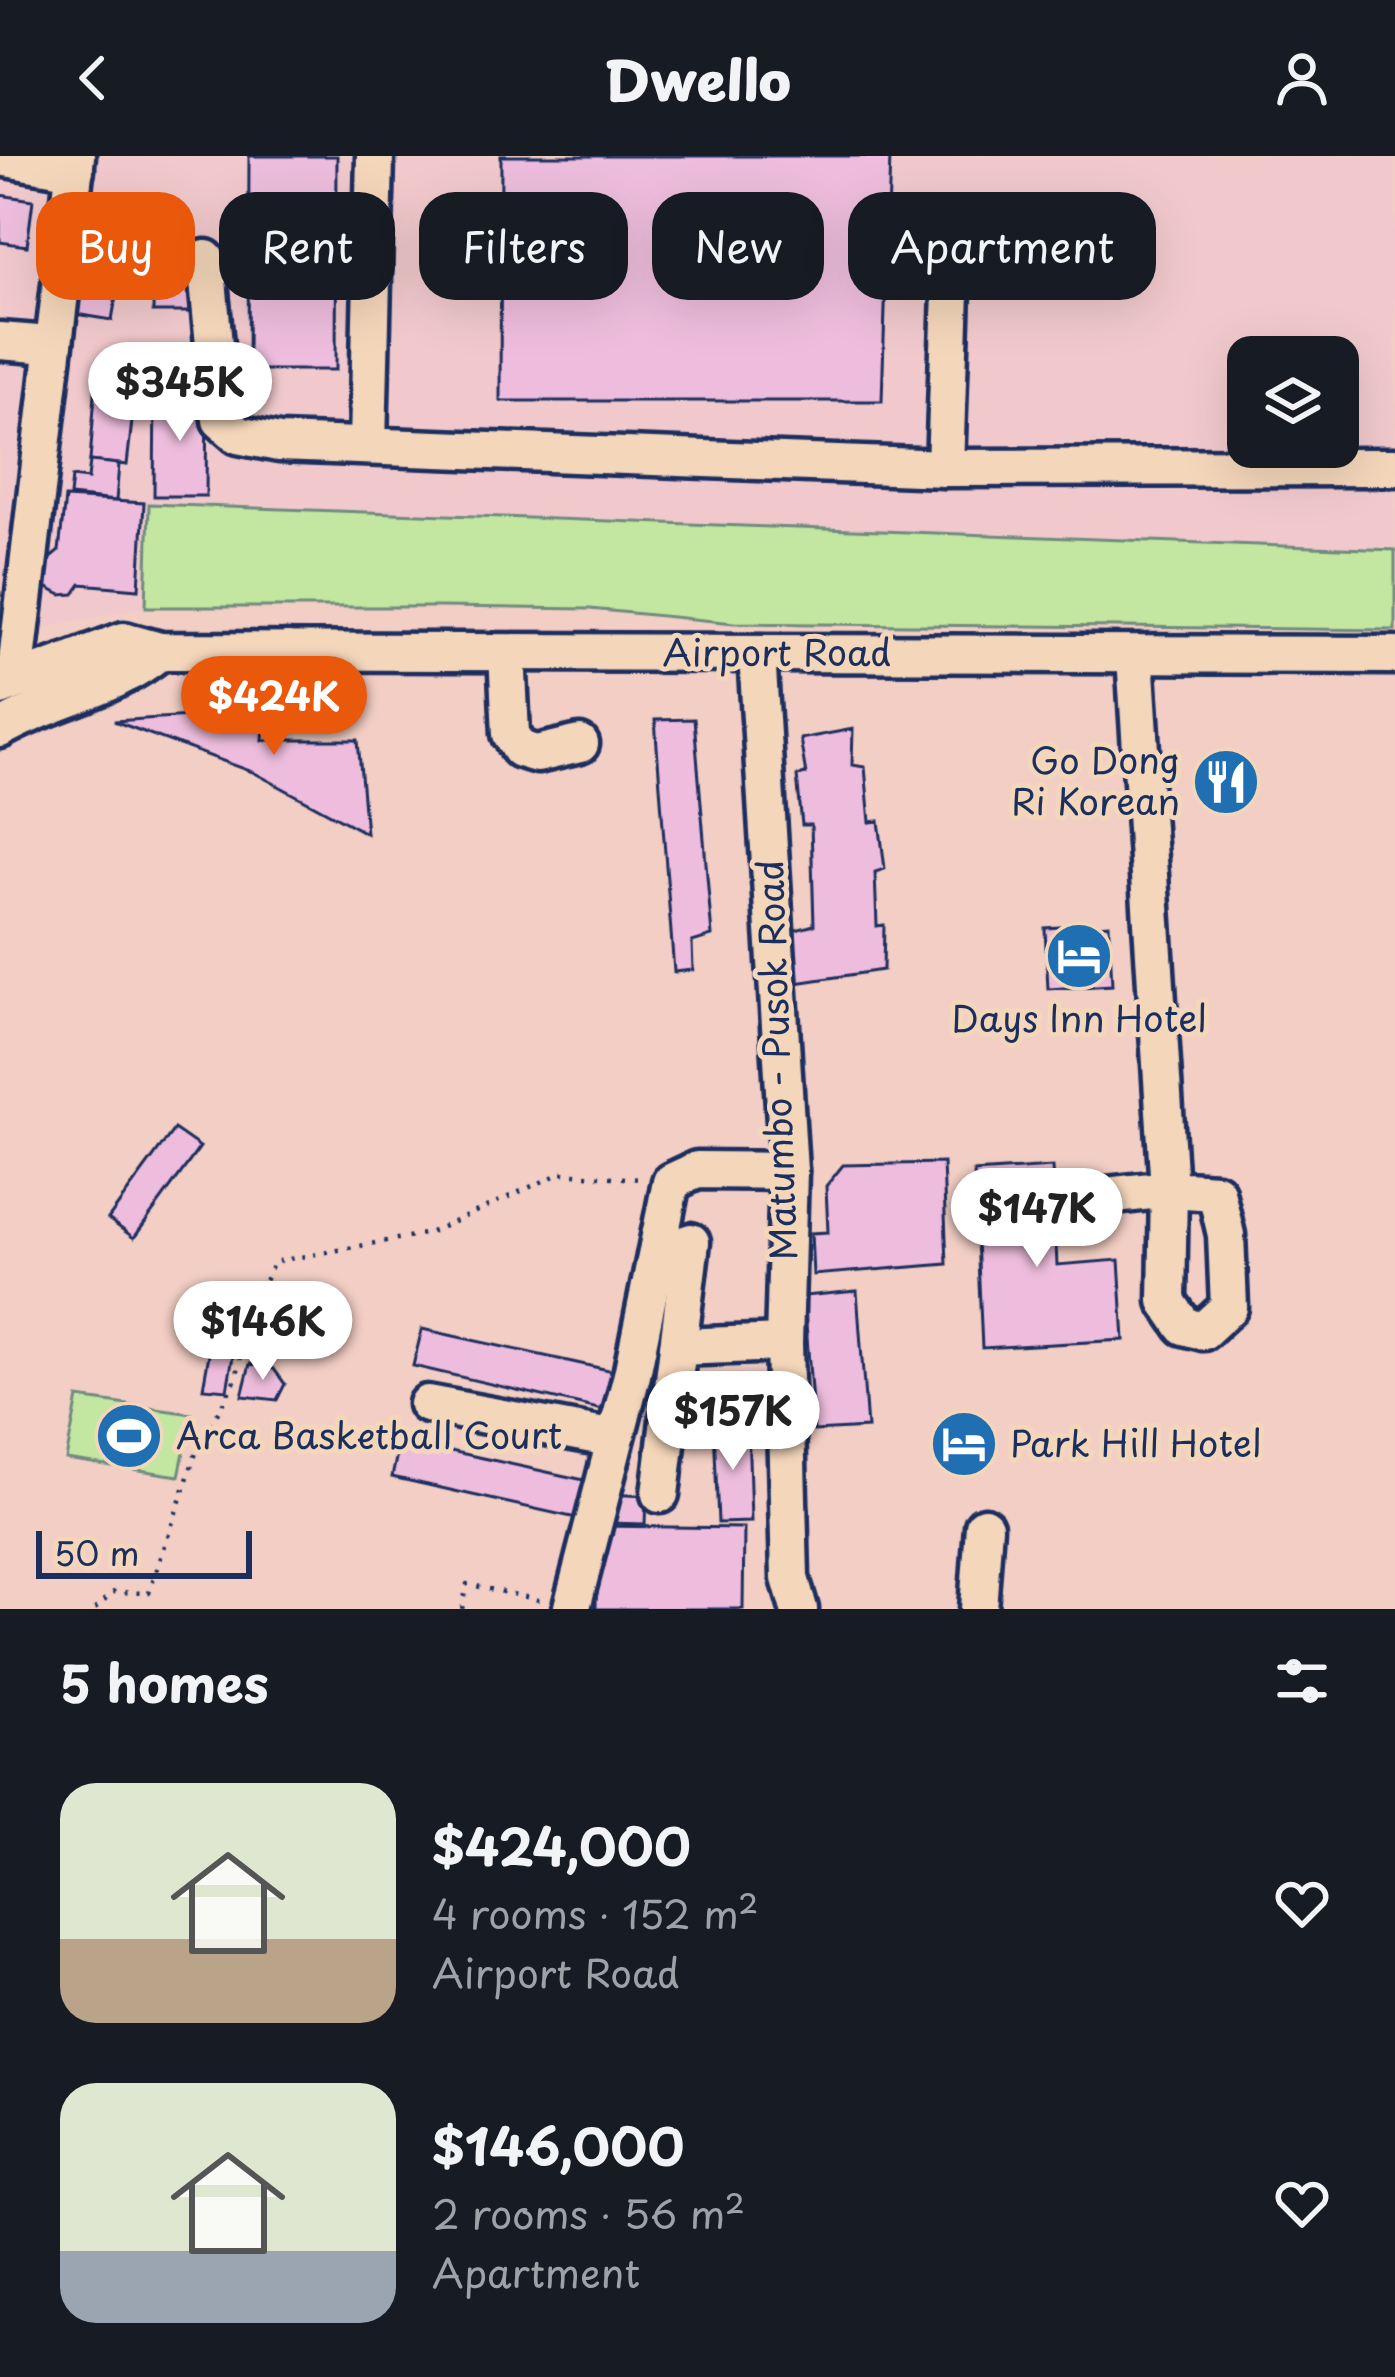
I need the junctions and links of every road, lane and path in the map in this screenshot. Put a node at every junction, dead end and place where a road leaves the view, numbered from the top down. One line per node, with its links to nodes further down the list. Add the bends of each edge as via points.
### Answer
1 (375, 156): 8 (street)
2 (0, 157): 3 (street)
3 (75, 163): 7 (street)
4 (206, 259): 8 (street, via 221,420 238,435 279,443)
5 (951, 300): 10 (street)
6 (0, 341): 7 (street)
7 (50, 345): 11 (street)
8 (368, 444): 10 (street)
9 (1395, 466): 10 (street)
10 (945, 468)
11 (8, 640): 16 (street, via 61,641); 19 (street)
12 (160, 651): 13 (street, Airport Road); 16 (street, Airport Road, via 124,641); 21 (street, via 136,672)
13 (286, 651): 14 (street, Airport Road); 20 (street, via 288,697 281,704)
14 (507, 653): 15 (street, Airport Road); 22 (street, via 511,734 520,749 537,754)
15 (757, 654): 18 (street, Airport Road); 23 (street, Matumbo - Pusok Road)
16 (78, 655): 19 (street, Airport Road)
17 (1395, 655): 18 (street, Airport Road)
18 (1135, 656): 25 (street, via 1169,1189)
19 (7, 683)
20 (222, 706)
21 (0, 729)
22 (580, 744)
23 (789, 1171): 24 (street, via 697,1170); 27 (street, Matumbo - Pusok Road)
24 (671, 1182): 30 (street); 34 (path, via 561,1173 429,1233 274,1262 149,1593 114,1592)
25 (1088, 1198)
26 (691, 1242): 28 (street)
27 (784, 1342): 28 (street); 36 (street, Matumbo - Pusok Road, via 790,1578)
28 (678, 1348): 31 (street)
29 (427, 1404): 30 (street)
30 (615, 1439): 33 (street)
31 (660, 1494)
32 (984, 1526): 37 (street)
33 (572, 1607): 35 (path, via 467,1585)
34 (95, 1609)
35 (462, 1609)
36 (799, 1609)
37 (978, 1609)

